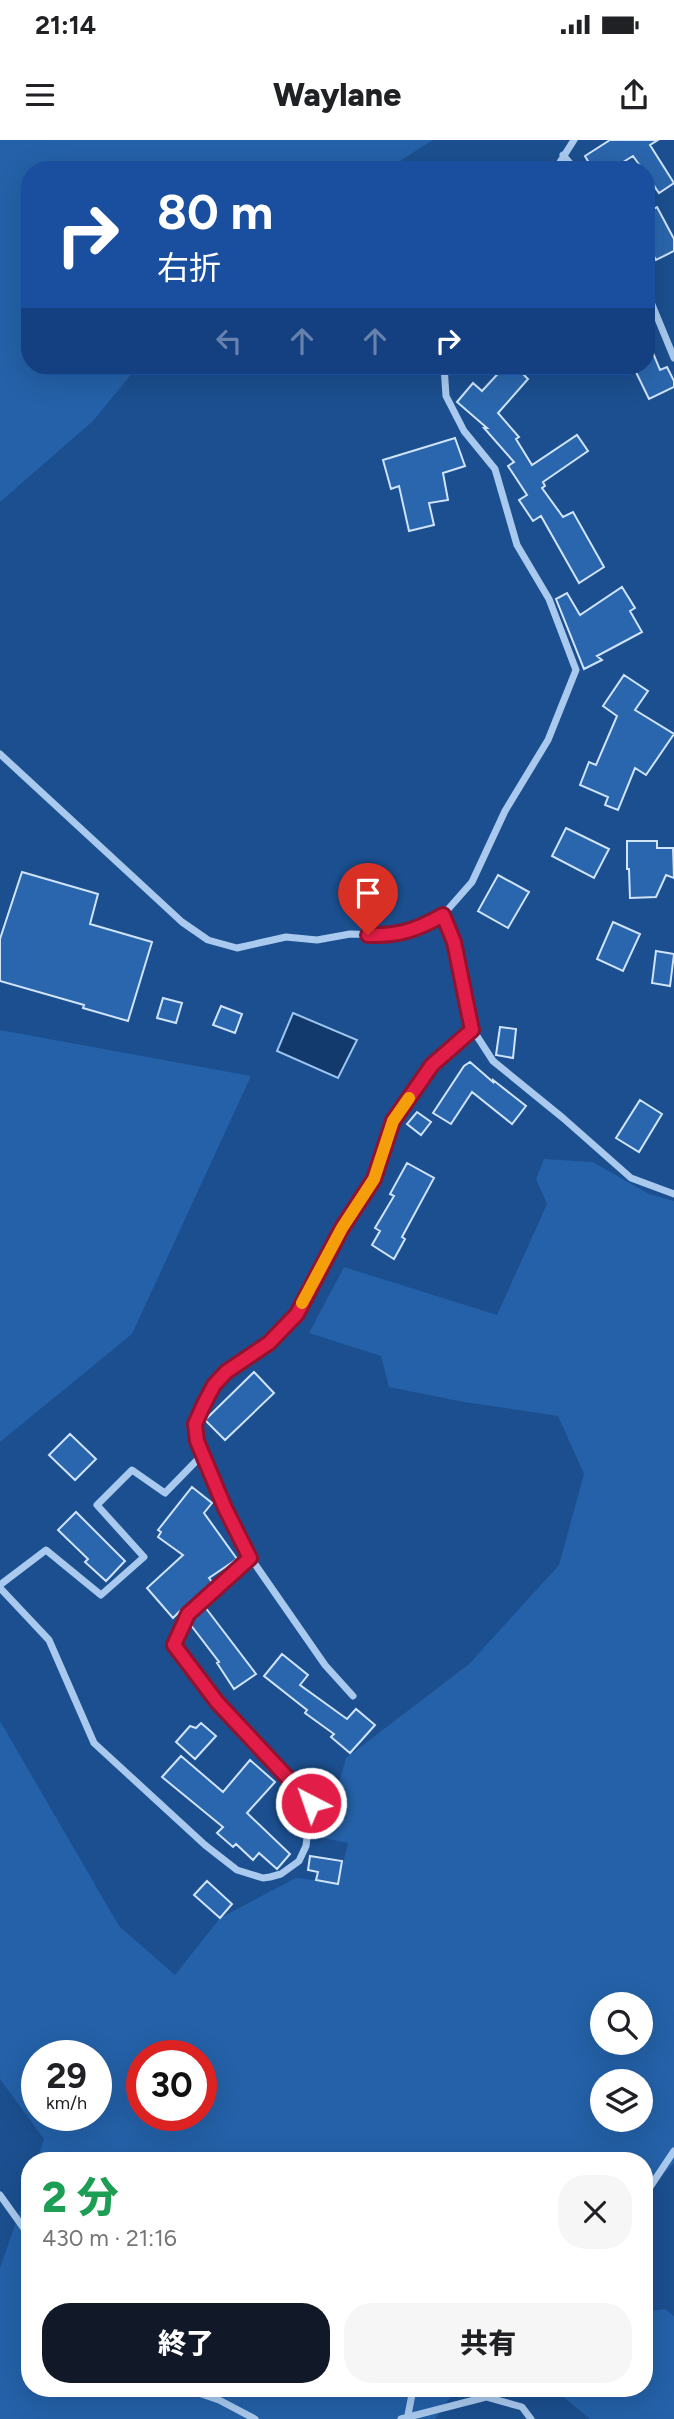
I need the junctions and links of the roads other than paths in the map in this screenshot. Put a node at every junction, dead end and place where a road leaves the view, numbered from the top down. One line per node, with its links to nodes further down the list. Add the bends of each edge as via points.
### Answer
1 (574, 140): 2 (street)
2 (563, 155): 3 (street); 4 (street)
3 (560, 161)
4 (568, 161)
5 (655, 312): 6 (street)
6 (674, 358)
7 (445, 375): 9 (street, via 446,396 464,431 495,470 517,545 549,599 576,670 548,740 505,811 472,882)
8 (0, 754): 9 (street, via 182,922 208,940 237,948 286,937 387,936 419,929)
9 (443, 915): 10 (street, via 454,942)
10 (472, 1030): 11 (street, via 493,1061 631,1178); 12 (street, via 432,1065 393,1121 374,1179 342,1228 297,1314 269,1343 214,1385 195,1424)
11 (674, 1194)
12 (203, 1454): 13 (street); 14 (street, via 165,1493 132,1469 97,1505 144,1557 100,1595 46,1550)
13 (250, 1558): 14 (street, via 188,1614 174,1645 217,1702 311,1803 306,1846 299,1861 281,1874 263,1878 237,1870 205,1845 94,1743 49,1640); 15 (street, via 325,1665)
14 (0, 1587)
15 (353, 1696)
16 (674, 2151): 17 (street)
17 (653, 2182)
18 (0, 2195): 19 (street)
19 (21, 2224)
20 (210, 2397): 23 (street)
21 (410, 2397): 22 (street)
22 (404, 2417): 24 (street, via 486,2397 522,2407)
23 (255, 2419)
24 (531, 2419)

